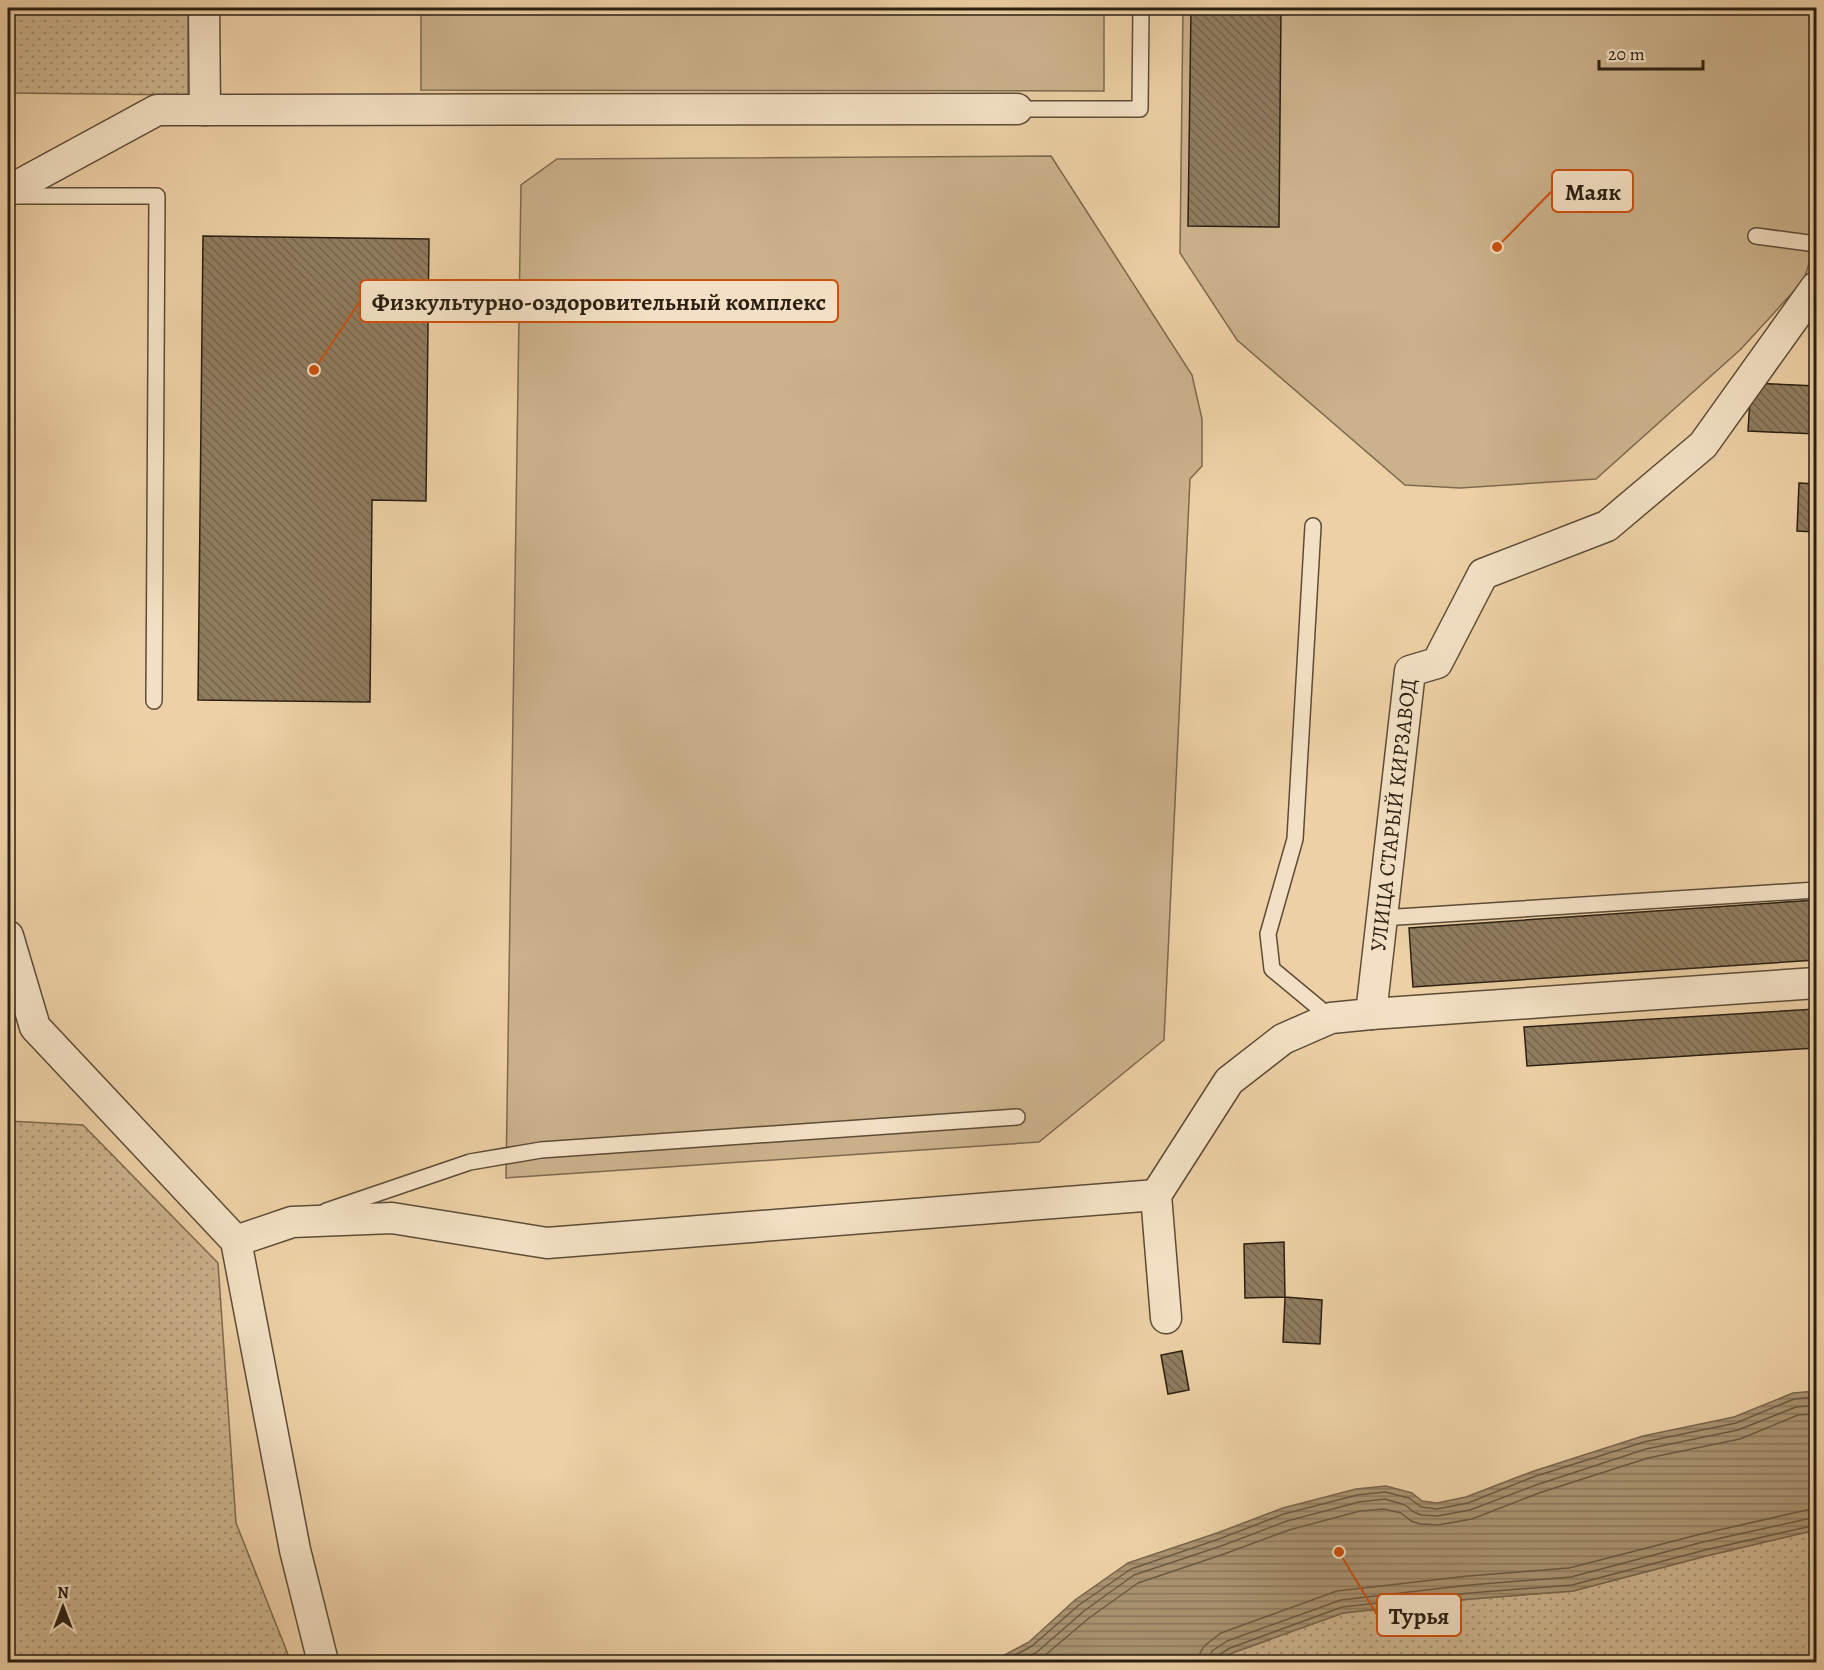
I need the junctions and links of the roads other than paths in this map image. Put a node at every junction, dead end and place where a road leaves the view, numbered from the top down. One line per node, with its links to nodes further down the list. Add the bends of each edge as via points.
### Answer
1 (204, 8): 4 (street)
2 (1141, 8): 3 (lane, via 1140,109)
3 (1017, 109): 4 (street)
4 (205, 110): 5 (street, via 157,110)
5 (8, 191)
6 (8, 196): 11 (lane, via 158,196)
7 (1756, 236): 8 (lane)
8 (1816, 244)
9 (1816, 287): 13 (street, УЛИЦА СТАРЫЙ КИРЗАВОД, via 1703,445 1607,526 1483,574 1437,663 1410,671)
10 (1313, 526): 17 (lane, via 1295,839 1268,934 1272,969)
11 (154, 701)
12 (1816, 890): 13 (lane)
13 (1382, 918): 16 (street, УЛИЦА СТАРЫЙ КИРЗАВОД)
14 (8, 936): 21 (street, via 35,1027)
15 (1816, 983): 16 (street)
16 (1371, 1014): 17 (street)
17 (1331, 1018): 19 (street, via 1283,1039 1229,1081)
18 (1017, 1117): 20 (lane, via 541,1150 470,1162)
19 (1156, 1195): 20 (street, via 547,1243 392,1218); 22 (street)
20 (292, 1222): 21 (street)
21 (236, 1241): 23 (street, via 295,1550)
22 (1166, 1318)
23 (323, 1662)

